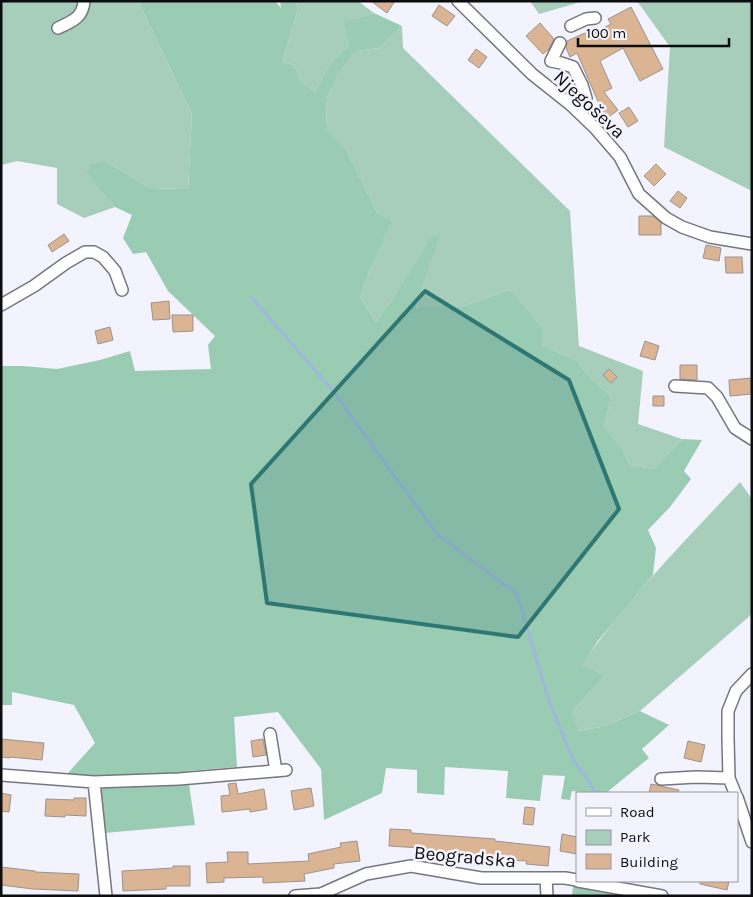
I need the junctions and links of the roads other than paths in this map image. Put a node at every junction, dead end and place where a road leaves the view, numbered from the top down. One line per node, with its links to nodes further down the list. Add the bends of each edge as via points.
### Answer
1 (84, 1): 5 (street, via 81,13)
2 (458, 1): 7 (street, Njegoševa, via 532,74)
3 (595, 18): 4 (street)
4 (571, 26)
5 (58, 28)
6 (560, 43): 7 (street, via 551,61 573,67 586,98)
7 (571, 105): 8 (street, Njegoševa, via 620,157 639,194 666,218 710,237)
8 (752, 244)
9 (122, 290): 10 (street, via 115,271 103,257 85,252)
10 (1, 306)
11 (676, 386): 12 (street, via 708,388 735,428)
12 (752, 439)
13 (752, 674): 16 (street, via 736,690 728,711)
14 (270, 734): 18 (street, via 281,771)
15 (1, 775): 18 (street)
16 (730, 778): 17 (street); 19 (street)
17 (661, 779)
18 (94, 782): 26 (street)
19 (735, 792)
20 (738, 799): 21 (street)
21 (749, 819): 22 (street)
22 (752, 842)
23 (546, 878): 24 (street, Beogradska); 27 (street, Beogradska, via 481,878 412,866 366,874 321,894); 28 (street)
24 (576, 881)
25 (584, 882): 29 (street, Beogradska)
26 (106, 896)
27 (295, 896)
28 (547, 896)
29 (662, 896)

